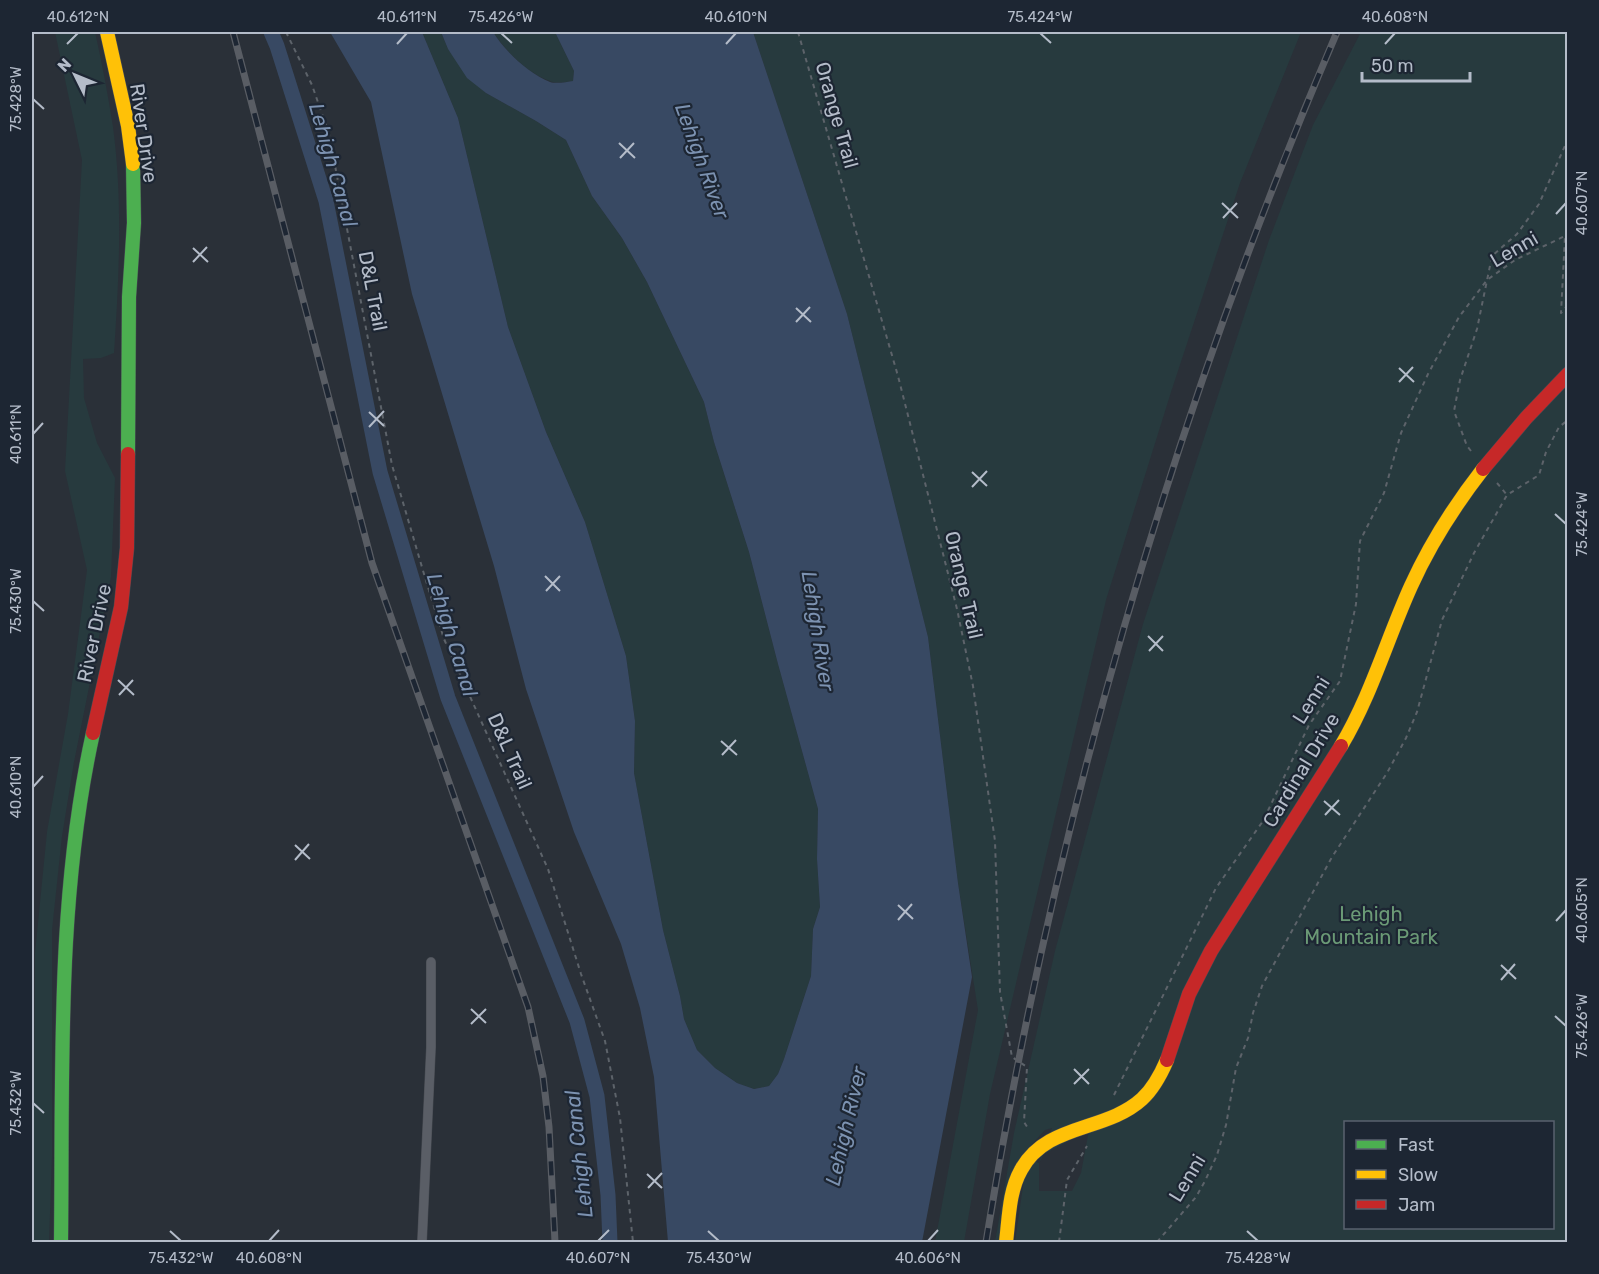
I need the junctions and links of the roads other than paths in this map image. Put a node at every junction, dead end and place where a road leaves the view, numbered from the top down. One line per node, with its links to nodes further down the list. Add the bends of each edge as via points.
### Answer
1 (107, 32): 4 (street, River Drive, via 133,158 128,548 121,607 87,759 70,876)
2 (1568, 374): 6 (street, Cardinal Drive, via 1485,467 1420,565 1344,740 1195,981 1157,1082 1124,1113 1066,1132 1027,1159 1016,1182)
3 (431, 962): 5 (lane)
4 (61, 1242)
5 (422, 1242)
6 (1006, 1242)

